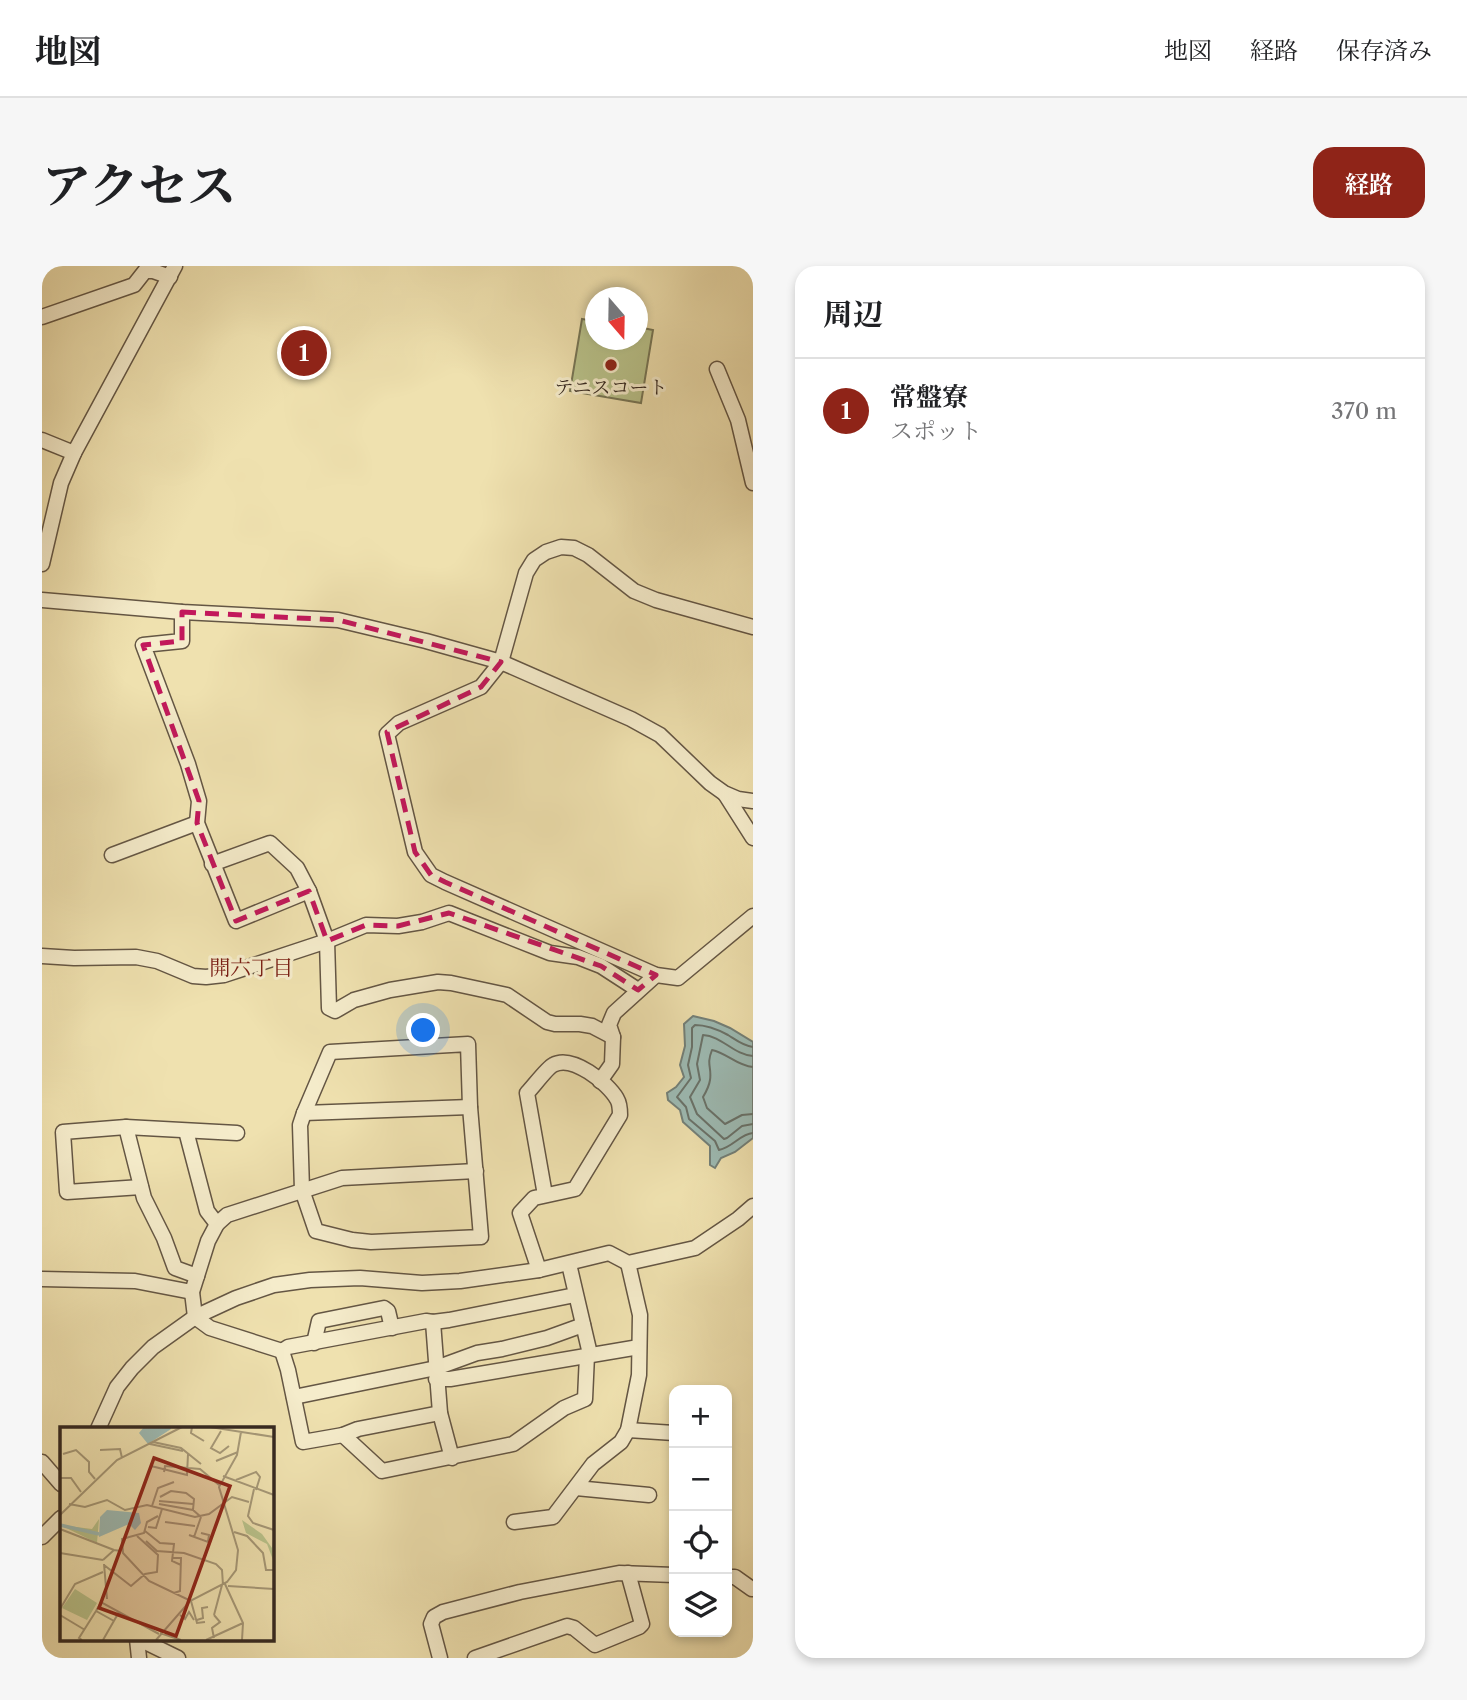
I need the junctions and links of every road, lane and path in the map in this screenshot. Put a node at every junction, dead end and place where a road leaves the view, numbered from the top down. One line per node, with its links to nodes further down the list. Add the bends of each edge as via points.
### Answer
1 (173, 272): 2 (street, via 145,271 134,285); 5 (street)
2 (42, 317)
3 (717, 369): 6 (street, via 738,419)
4 (42, 440): 5 (street)
5 (74, 453): 7 (street, via 61,483)
6 (753, 483)
7 (42, 564)
8 (42, 600): 9 (street)
9 (182, 611): 11 (street, via 338,620); 14 (street, via 182,640 143,645 188,764 199,801)
10 (753, 627): 11 (street, via 634,592 589,555 561,547 534,560 526,573)
11 (501, 662): 12 (street, via 660,735); 22 (street, via 481,687 399,723 387,734 415,852 431,875 444,883)
12 (724, 793): 13 (street); 15 (street)
13 (753, 801)
14 (197, 823): 16 (street); 17 (street)
15 (753, 838)
16 (112, 855)
17 (212, 864): 18 (street, via 270,843 298,869); 18 (street, via 236,921)
18 (309, 891): 20 (street)
19 (753, 916): 22 (street, via 678,978)
20 (327, 941): 21 (street, via 206,977 136,957); 23 (street, via 366,925 398,926 449,913 550,953 601,966); 24 (street, via 329,1008 335,1011 390,990 451,983 507,995 547,1022 592,1026)
21 (42, 956)
22 (656, 975): 23 (street)
23 (638, 990): 24 (street, via 614,1013 609,1025)
24 (613, 1037): 25 (street, via 612,1065)
25 (600, 1081): 34 (street, via 617,1098 620,1115 575,1189); 34 (street, via 579,1065 564,1062 553,1065 527,1093)
26 (470, 1107): 27 (street); 27 (street, via 468,1044 330,1052); 31 (street)
27 (304, 1113): 33 (street, via 300,1125)
28 (126, 1128): 29 (street); 32 (street); 32 (street, via 63,1132 67,1192)
29 (186, 1131): 30 (street); 36 (street, via 207,1211)
30 (237, 1133)
31 (476, 1171): 33 (street, via 342,1178); 33 (street, via 481,1237 372,1242 316,1231)
32 (141, 1186): 40 (street, via 174,1268)
33 (302, 1190): 36 (street, via 227,1214)
34 (545, 1195): 39 (street, via 534,1198 520,1213)
35 (753, 1206): 38 (street, via 695,1248)
36 (217, 1224): 40 (street)
37 (569, 1264): 38 (street, via 609,1254); 39 (street); 43 (street)
38 (628, 1264): 49 (street, via 640,1315)
39 (539, 1270): 44 (street, via 422,1283 310,1280 274,1285)
40 (197, 1276): 42 (street)
41 (42, 1279): 42 (street, via 135,1281)
42 (192, 1292): 44 (street)
43 (575, 1295): 45 (street); 46 (street)
44 (195, 1317): 50 (street, via 210,1328); 55 (street, via 132,1368 117,1387)
45 (433, 1322): 47 (street); 52 (street)
46 (583, 1325): 51 (street); 52 (street, via 477,1353)
47 (391, 1328): 48 (street); 48 (street, via 384,1308 319,1321)
48 (314, 1343): 50 (street)
49 (639, 1347): 51 (street); 56 (street, via 639,1375)
50 (282, 1351): 53 (street)
51 (589, 1355): 52 (street, via 450,1379); 59 (street, via 585,1399 513,1444)
52 (436, 1374): 53 (street); 54 (street)
53 (294, 1397): 58 (street, via 303,1442)
54 (440, 1413): 58 (street); 59 (street)
55 (99, 1427)
56 (628, 1430): 57 (street); 62 (street)
57 (669, 1433)
58 (343, 1435): 59 (street, via 382,1471)
59 (452, 1458)
60 (42, 1462): 61 (street)
61 (60, 1483)
62 (576, 1488): 63 (street); 65 (street, via 554,1517)
63 (649, 1495)
64 (60, 1519): 66 (street)
65 (514, 1522)
66 (42, 1537)
67 (628, 1573): 68 (street); 75 (street, via 520,1592 443,1612 431,1624); 76 (street, via 639,1627 595,1645 567,1626)
68 (669, 1575)
69 (732, 1577): 70 (street)
70 (752, 1589)
71 (138, 1640): 73 (street)
72 (140, 1640): 74 (street)
73 (139, 1658)
74 (178, 1658)
75 (440, 1658)
76 (475, 1658)

